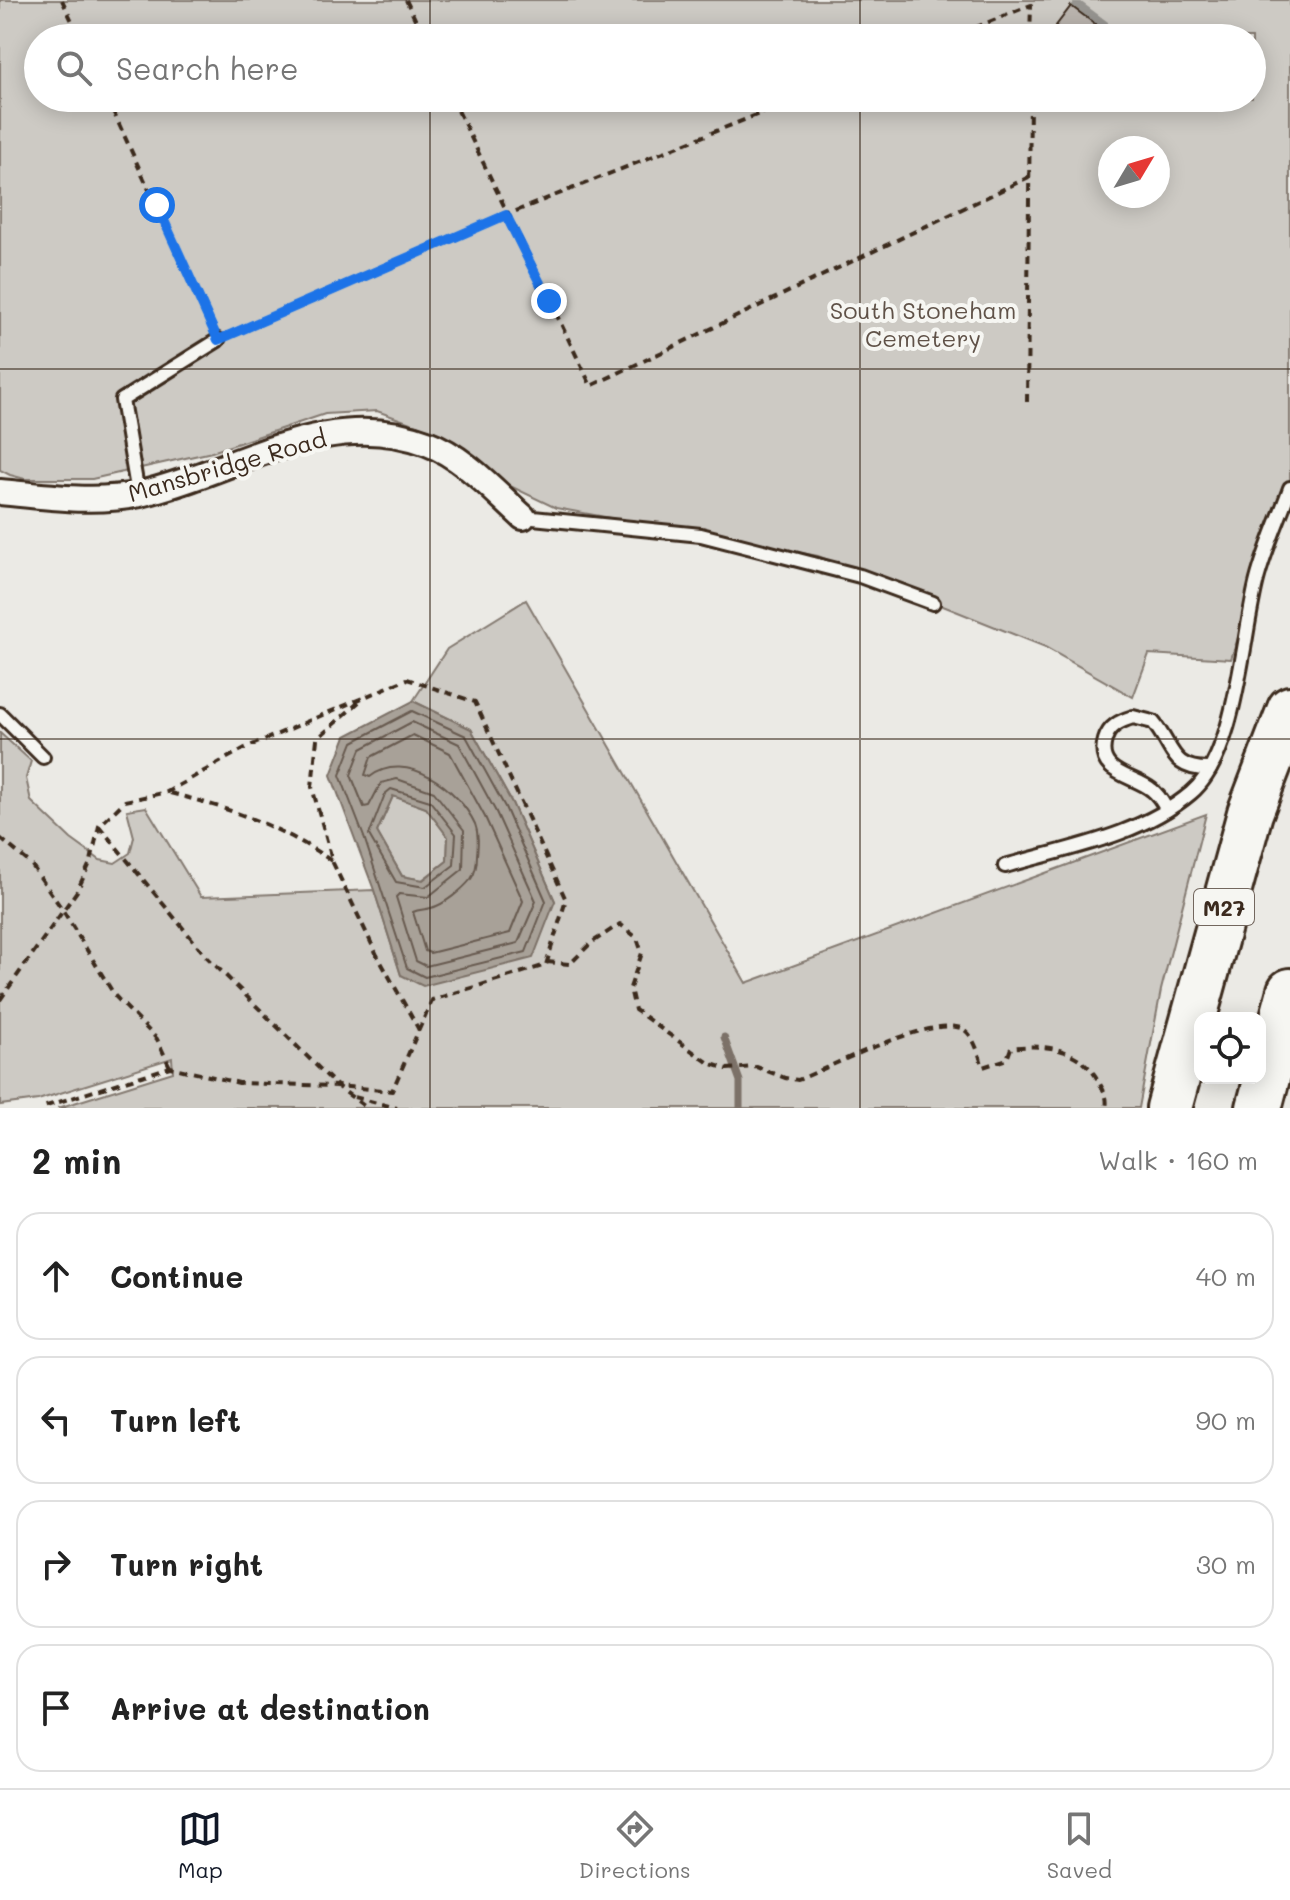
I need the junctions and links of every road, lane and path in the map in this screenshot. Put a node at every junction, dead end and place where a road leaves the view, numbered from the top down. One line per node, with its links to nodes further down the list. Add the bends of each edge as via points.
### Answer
1 (62, 0): 3 (path)
2 (406, 0): 4 (path)
3 (73, 24)
4 (417, 24)
5 (984, 24): 6 (path, via 1031,5)
6 (1030, 24)
7 (113, 112): 13 (path)
8 (458, 112): 12 (path)
9 (764, 112): 12 (path)
10 (1030, 112): 11 (path)
11 (1029, 177): 12 (path, via 591,386); 14 (path)
12 (506, 215): 13 (path)
13 (218, 340): 17 (lane, via 122,400)
14 (1027, 402)
15 (1290, 488): 24 (lane, via 1258,578 1222,745)
16 (0, 492): 17 (street, Mansbridge Road, via 83,500)
17 (138, 494): 18 (street, Mansbridge Road, via 317,434 355,430 429,443 465,465)
18 (523, 517): 19 (lane, via 701,535 860,576)
19 (933, 603)
20 (364, 698): 25 (path, via 245,748); 29 (path, via 317,739 312,787); 32 (path, via 407,679 475,702 566,900)
21 (1290, 709): 43 (highway, M27, via 1250,813)
22 (0, 714): 23 (lane)
23 (43, 757)
24 (1210, 769): 26 (lane, via 1193,792); 26 (lane, via 1180,762 1153,722 1133,717 1111,728 1103,744 1105,761 1119,775 1154,791)
25 (167, 792): 27 (path, via 125,801); 29 (path, via 261,821)
26 (1167, 810): 30 (lane, via 1101,839)
27 (99, 826): 31 (path, via 86,871); 37 (path, via 206,956)
28 (0, 838): 31 (path, via 31,864)
29 (333, 863): 35 (path)
30 (1005, 866)
31 (62, 909): 34 (path); 36 (path, via 115,996 157,1039)
32 (547, 962): 35 (path, via 432,1000); 42 (path, via 570,964 620,924 637,938 642,953 630,988 635,1010 709,1063 727,1069 757,1067 798,1080 880,1044 957,1028 973,1041 983,1067 1007,1059 1011,1048 1032,1045 1079,1056 1096,1075 1108,1099)
33 (1290, 991): 44 (highway)
34 (0, 1000)
35 (419, 1030): 37 (path, via 392,1091)
36 (170, 1067): 37 (path, via 239,1083); 40 (path)
37 (337, 1086): 38 (path)
38 (352, 1097): 39 (path); 41 (path)
39 (365, 1107)
40 (40, 1108)
41 (397, 1108)
42 (1106, 1108)
43 (1169, 1108)
44 (1259, 1108)

